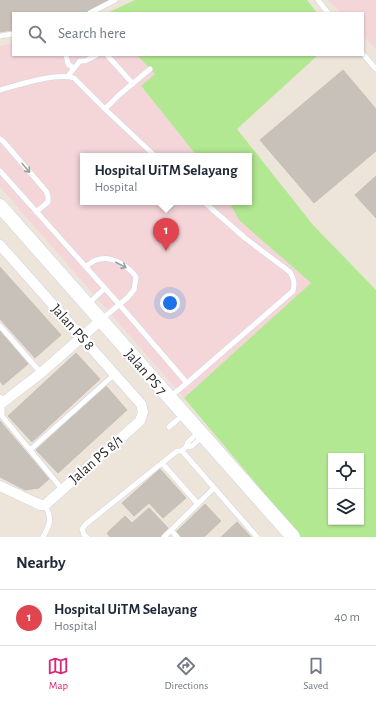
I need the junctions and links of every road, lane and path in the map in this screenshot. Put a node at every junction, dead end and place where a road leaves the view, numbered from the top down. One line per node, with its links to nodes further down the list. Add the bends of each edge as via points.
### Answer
1 (115, 0): 3 (lane)
2 (318, 0): 4 (lane)
3 (92, 12)
4 (327, 12)
5 (12, 34): 6 (lane)
6 (0, 36)
7 (364, 55): 13 (lane)
8 (66, 56): 11 (lane, via 68,64)
9 (95, 56): 11 (lane, via 80,61)
10 (108, 56): 15 (lane)
11 (73, 68): 14 (lane)
12 (150, 69): 15 (lane)
13 (376, 69)
14 (68, 76): 16 (lane); 17 (lane, via 74,78)
15 (133, 84): 17 (lane)
16 (0, 90)
17 (105, 109): 19 (lane)
18 (0, 139): 23 (lane, one-way to 23, via 46,191 48,202)
19 (152, 153)
20 (0, 171): 23 (lane)
21 (208, 205): 34 (lane, via 290,272 295,280 293,291)
22 (0, 206): 27 (street, Jalan PS 7)
23 (36, 212): 25 (lane)
24 (0, 245): 31 (street, Jalan PS 8)
25 (86, 267): 26 (lane); 28 (lane, one-way to 28, via 96,260 106,259 133,272 136,277 134,290)
26 (105, 288): 27 (lane); 28 (lane)
27 (87, 304): 29 (street, Jalan PS 7)
28 (119, 304): 29 (lane); 34 (lane)
29 (101, 320): 31 (street); 35 (street, Jalan PS 7)
30 (0, 326): 32 (lane)
31 (82, 337): 32 (street); 33 (street, Jalan PS 8)
32 (41, 373): 36 (street)
33 (115, 374): 37 (street, Jalan PS 8, via 141,404); 42 (lane)
34 (187, 383): 35 (lane)
35 (169, 397): 38 (street, Jalan PS 7)
36 (1, 401): 42 (lane, via 2,416)
37 (143, 412): 46 (street, Jalan PS 8/1, via 140,421)
38 (184, 414): 39 (lane); 40 (street, Jalan PS 7)
39 (169, 427)
40 (202, 433): 41 (lane, via 192,446); 55 (street, Jalan PS 7)
41 (184, 449): 43 (lane, via 177,451); 45 (lane)
42 (30, 450): 46 (lane)
43 (162, 463): 47 (lane); 51 (lane, via 86,524 82,529 84,536)
44 (0, 486): 48 (street)
45 (214, 488): 47 (lane); 54 (lane)
46 (62, 489): 48 (street, Jalan PS 8/1)
47 (198, 504): 49 (lane)
48 (45, 505): 50 (lane, via 50,518 49,527)
49 (171, 530): 52 (lane); 53 (lane)
50 (43, 537)
51 (87, 537)
52 (164, 537)
53 (177, 537)
54 (257, 537)
55 (293, 537)

